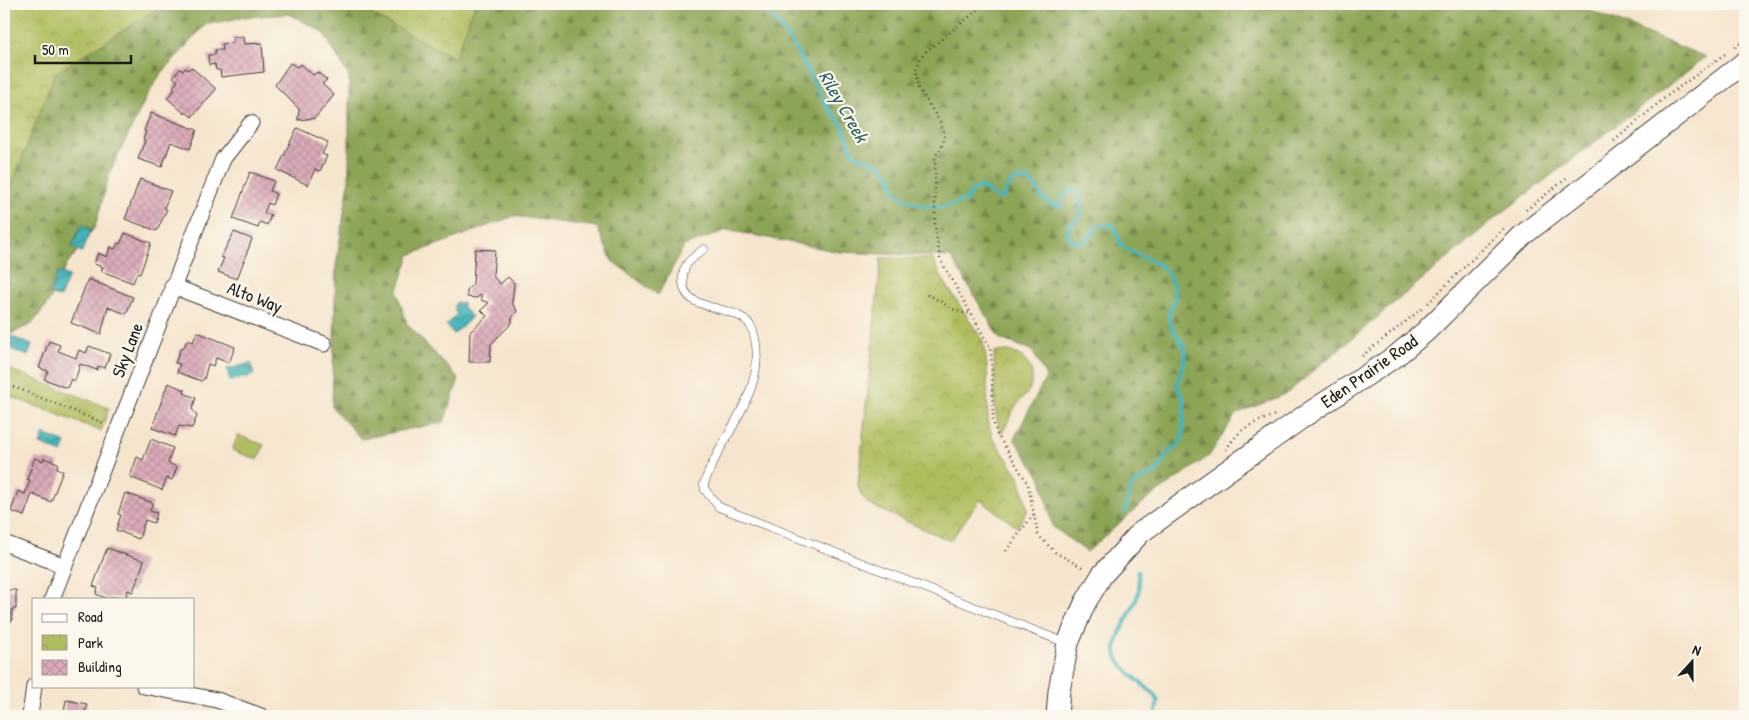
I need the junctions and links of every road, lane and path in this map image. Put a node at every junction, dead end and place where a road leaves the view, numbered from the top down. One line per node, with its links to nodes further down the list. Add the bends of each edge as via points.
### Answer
1 (985, 4): 12 (path, via 927,50 916,69 919,88 940,122 944,135 935,157 934,182 940,259)
2 (1745, 40): 5 (path, via 1667,96)
3 (1745, 62): 25 (street, Eden Prairie Road, via 1559,205 1396,356 1303,417 1140,533 1089,596)
4 (251, 123): 10 (street, Sky Lane, via 222,159)
5 (1611, 144)
6 (1574, 172): 7 (path)
7 (1522, 213)
8 (1507, 225): 14 (path, via 1425,307)
9 (704, 248): 25 (lane, via 686,262 683,287 697,302 725,309 747,322 753,330 755,348 755,369 741,415 704,484 719,507)
10 (172, 286): 13 (street, Alto Way); 23 (street, Sky Lane)
11 (927, 295): 12 (path, via 957,312)
12 (971, 313): 19 (path, via 991,349 992,409 997,434 1028,484)
13 (324, 344)
14 (1355, 362)
15 (4, 383): 17 (path)
16 (1280, 412): 18 (path, via 1244,428)
17 (107, 424)
18 (1223, 455)
19 (1034, 514): 21 (path); 22 (path, via 1038,535 1044,543 1087,570)
20 (4, 543): 23 (street)
21 (1006, 551)
22 (1091, 564)
23 (65, 566): 24 (street, Sky Lane)
24 (52, 598)
25 (1068, 643): 30 (street, Eden Prairie Road)
26 (34, 688): 28 (street)
27 (154, 688): 29 (street, via 223,702)
28 (30, 716)
29 (261, 716)
30 (1057, 716)

